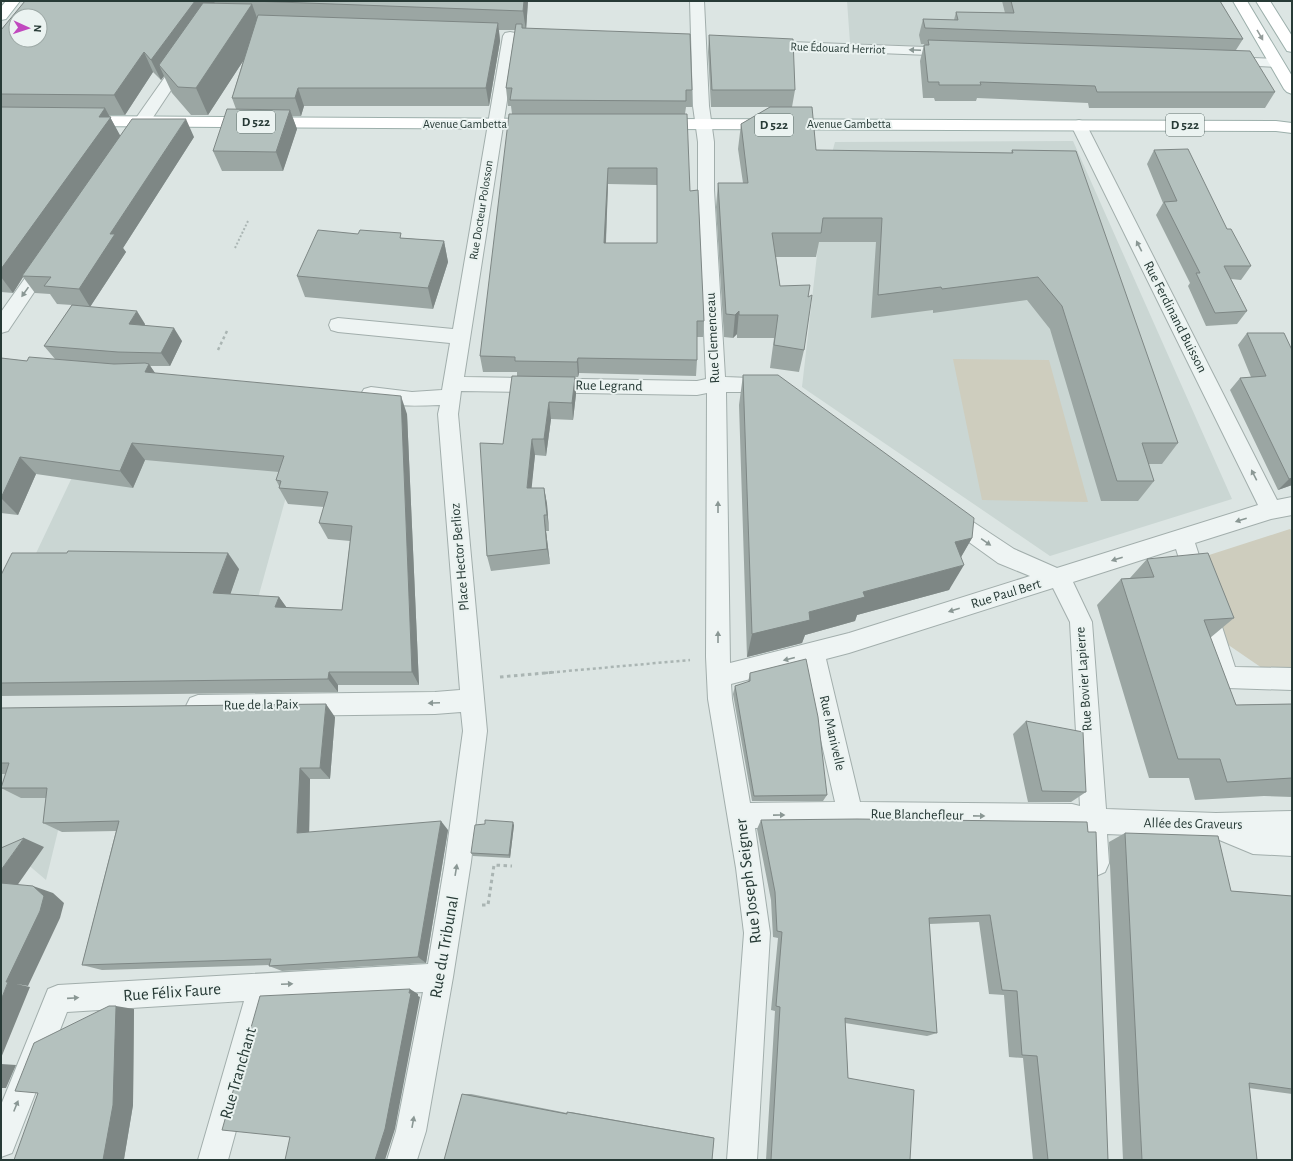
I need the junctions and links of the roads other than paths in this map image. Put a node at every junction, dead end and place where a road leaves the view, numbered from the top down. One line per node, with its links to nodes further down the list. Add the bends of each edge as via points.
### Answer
1 (13, 1): 5 (main road)
2 (696, 1): 10 (street, Rue Clemenceau)
3 (1240, 1): 18 (main road, one-way to 18)
4 (1263, 1): 13 (main road)
5 (1, 16)
6 (494, 35): 7 (street)
7 (510, 36): 8 (street); 22 (street, Rue Docteur Polosson)
8 (525, 36)
9 (682, 42): 10 (street)
10 (705, 43): 25 (street, Rue Clemenceau, via 701,106)
11 (749, 44): 15 (street, Rue Édouard Herriot, one-way to 11)
12 (1238, 48): 17 (street)
13 (1292, 48)
14 (191, 50): 21 (street)
15 (966, 52)
16 (1214, 61): 17 (street)
17 (1246, 62): 18 (street)
18 (1276, 63): 19 (main road)
19 (1292, 89)
20 (71, 120): 21 (main road, D 522)
21 (142, 121): 22 (main road, Avenue Gambetta / D 522); 28 (street)
22 (495, 124): 23 (main road, Avenue Gambetta / D 522); 32 (street, Rue Docteur Polosson)
23 (551, 124)
24 (643, 124): 25 (main road, Avenue Gambetta / D 522)
25 (704, 125): 26 (main road, Avenue Gambetta / D 522); 33 (street, Rue Clemenceau)
26 (1079, 125): 27 (main road, Avenue Gambetta / D 522); 39 (street, Rue Ferdinand Buisson, one-way to 26)
27 (1292, 128)
28 (119, 156)
29 (54, 249): 31 (street, one-way to 31)
30 (338, 325): 32 (street)
31 (1, 326)
32 (461, 337): 34 (street, Rue Docteur Polosson)
33 (716, 384): 34 (street, Rue Legrand, via 697,388); 36 (street, via 750,385 780,396); 43 (street, Rue Clemenceau, one-way to 33)
34 (452, 390): 35 (street, Rue Legrand, via 412,399); 45 (street, Place Hector Berlioz, via 448,414)
35 (357, 393)
36 (786, 401)
37 (930, 503): 41 (street, one-way to 41, via 1006,556)
38 (1292, 506): 39 (street, Rue Paul Bert)
39 (1271, 510): 40 (street, Rue Paul Bert, one-way to 40)
40 (1183, 538): 41 (street, Rue Paul Bert, one-way to 41); 44 (street, via 1226,677)
41 (1058, 578): 42 (street, Rue Paul Bert, one-way to 42); 50 (street, Rue Bovier Lapierre, via 1081,622)
42 (813, 653): 43 (street, Rue Paul Bert, one-way to 43); 48 (street, Rue Manivelle)
43 (718, 667): 49 (street, Rue Joseph Seigner, via 720,699)
44 (1292, 679)
45 (471, 690): 46 (street, Rue de la Paix, one-way to 46, via 435,703); 47 (street, Place Hector Berlioz)
46 (174, 706)
47 (475, 731): 55 (street, Rue du Tribunal, one-way to 47, via 458,862)
48 (850, 814): 49 (street, Rue Blanchefleur, one-way to 48); 50 (street, Rue Blanchefleur, one-way to 50, via 1072,817)
49 (740, 816): 60 (street, Rue Joseph Seigner, via 757,933)
50 (1094, 821): 52 (street, Allée des Graveurs); 54 (street, Rue Bovier Lapierre)
51 (1292, 824): 52 (street, Allée des Graveurs)
52 (1216, 826): 53 (street, via 1253,841)
53 (1292, 843)
54 (1096, 884)
55 (439, 976): 56 (street, Rue Félix Faure, one-way to 55); 59 (street, Rue du Tribunal, one-way to 55, via 411,1131)
56 (262, 986): 57 (street, Rue Félix Faure, one-way to 56, via 58,999); 58 (street, Rue Tranchant)
57 (1, 1142)
58 (213, 1160)
59 (402, 1160)
60 (742, 1160)

